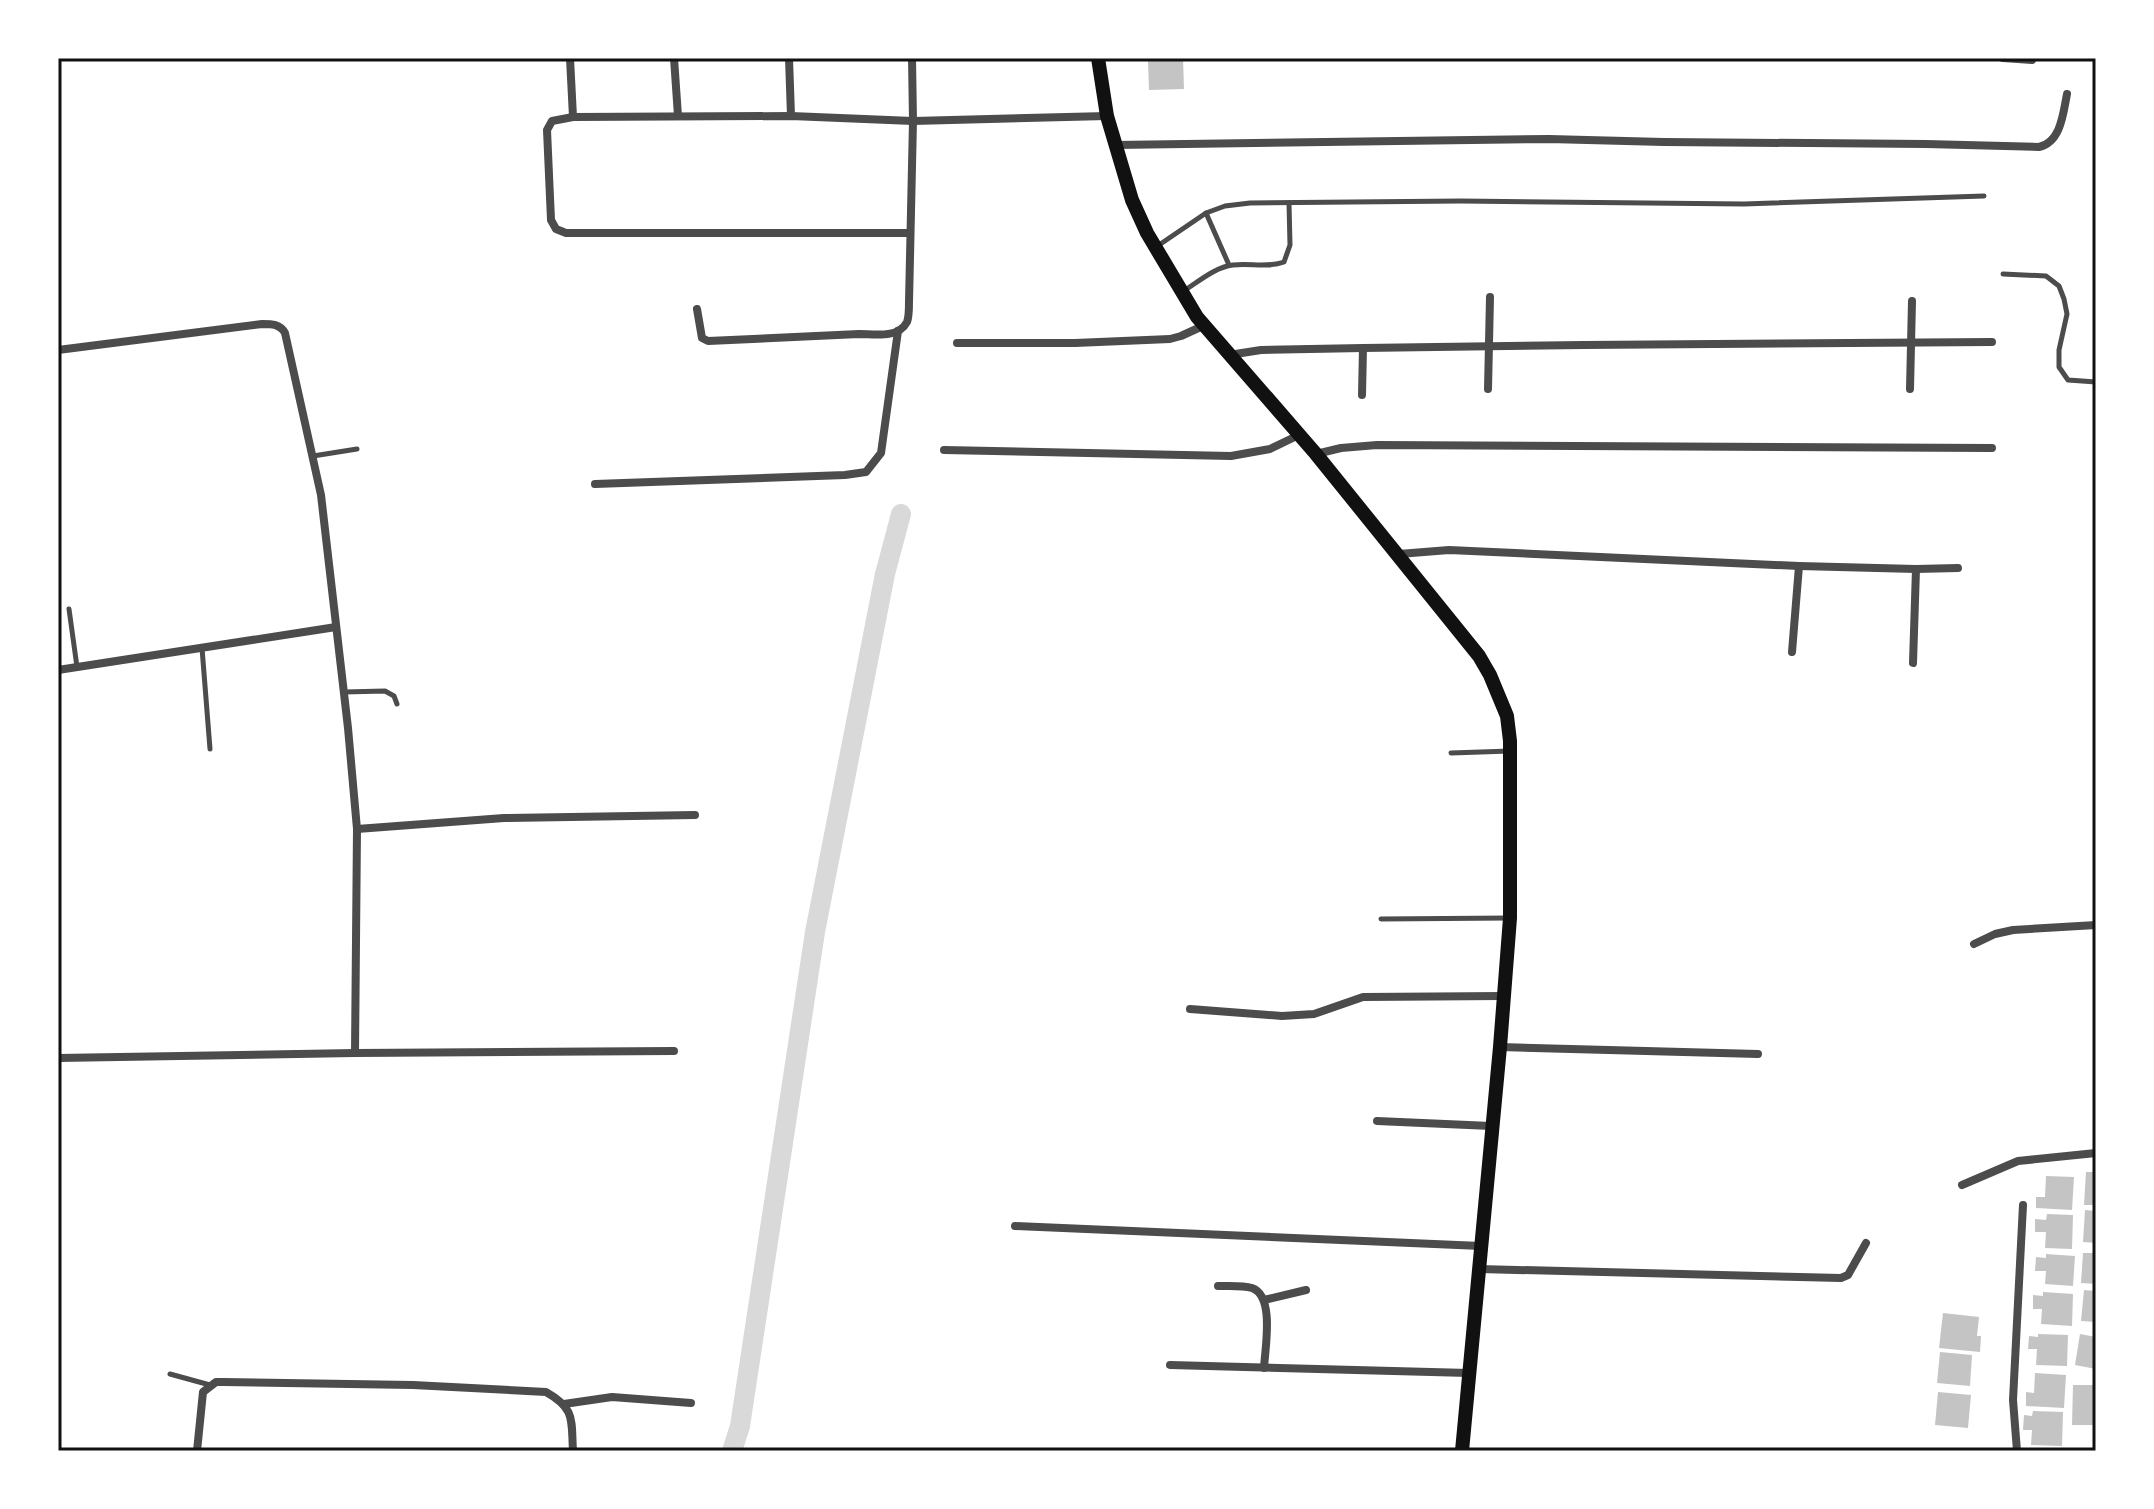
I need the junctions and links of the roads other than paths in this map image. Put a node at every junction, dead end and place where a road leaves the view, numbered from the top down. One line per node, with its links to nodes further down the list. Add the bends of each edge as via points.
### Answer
1 (570, 58): 12 (street)
2 (674, 58): 9 (street)
3 (789, 58): 10 (street)
4 (912, 58): 13 (street)
5 (1098, 58): 11 (main road)
6 (2003, 58): 7 (street)
7 (2032, 60)
8 (2067, 94): 14 (street, via 2054,139 2039,147 1549,139)
9 (678, 116): 10 (street); 12 (street)
10 (791, 116): 13 (street)
11 (1107, 116): 13 (street); 14 (main road)
12 (573, 117): 18 (street, via 555,120 547,130 551,220 560,231)
13 (913, 121): 18 (street)
14 (1115, 145): 19 (main road, via 1132,200)
15 (1984, 196): 16 (lane, via 1744,204)
16 (1289, 203): 17 (lane, via 1225,206); 20 (lane, via 1290,245 1284,262)
17 (1206, 213): 19 (lane); 20 (lane)
18 (909, 233): 27 (street, via 907,321)
19 (1155, 248): 22 (main road)
20 (1229, 265): 22 (lane)
21 (2003, 274): 35 (lane, via 2046,276 2059,286 2067,314 2059,367 2068,380)
22 (1182, 292): 26 (main road)
23 (1490, 297): 31 (street)
24 (1912, 301): 30 (street)
25 (697, 309): 27 (street, via 702,338 708,341)
26 (1205, 325): 29 (street, via 1170,339); 34 (main road)
27 (898, 331): 45 (street, via 881,453 866,472)
28 (1992, 342): 30 (street)
29 (957, 343)
30 (1911, 343): 31 (street); 37 (street)
31 (1488, 346): 32 (street); 36 (street)
32 (1363, 348): 34 (street); 38 (street)
33 (58, 350): 44 (street, via 274,324 285,333)
34 (1229, 355): 39 (main road)
35 (2096, 382)
36 (1488, 389)
37 (1910, 389)
38 (1362, 395)
39 (1299, 435): 42 (street, via 1270,449 1231,456); 43 (main road)
40 (1992, 448): 43 (street, via 1377,445)
41 (357, 449): 44 (lane)
42 (944, 450)
43 (1316, 454): 46 (main road)
44 (312, 457): 51 (street)
45 (595, 484)
46 (1399, 554): 47 (street, via 1449,550); 60 (main road, via 1485,666 1507,716)
47 (1799, 566): 49 (street); 53 (street)
48 (1958, 568): 49 (street)
49 (1916, 569): 54 (street)
50 (69, 609): 55 (lane)
51 (336, 627): 52 (street); 57 (street)
52 (202, 648): 55 (street); 59 (lane)
53 (1792, 652)
54 (1913, 663)
55 (77, 667): 56 (street)
56 (58, 670)
57 (343, 692): 58 (lane, via 385,691); 63 (street)
58 (397, 704)
59 (210, 749)
60 (1510, 751): 61 (lane); 64 (main road)
61 (1451, 753)
62 (695, 815): 63 (street, via 504,818)
63 (357, 829): 72 (street)
64 (1510, 918): 65 (lane); 68 (main road)
65 (1381, 919)
66 (2096, 925): 67 (street, via 2013,930)
67 (1974, 944)
68 (1503, 996): 69 (street, via 1363,997 1314,1014 1282,1016); 70 (main road)
69 (1190, 1009)
70 (1500, 1047): 73 (street); 76 (main road)
71 (674, 1051): 72 (street)
72 (355, 1053): 74 (street)
73 (1758, 1054)
74 (58, 1058)
75 (1377, 1121): 76 (street)
76 (1491, 1126): 82 (main road)
77 (2096, 1153): 78 (street, via 2018,1161)
78 (1962, 1185)
79 (2023, 1205): 97 (street, via 2013,1400)
80 (1015, 1226): 82 (street)
81 (1866, 1243): 83 (street, via 1841,1278)
82 (1481, 1246): 83 (main road)
83 (1479, 1269): 89 (main road)
84 (1218, 1286): 86 (street, via 1254,1289)
85 (1306, 1290): 86 (street)
86 (1264, 1300): 88 (street)
87 (1170, 1365): 88 (street)
88 (1264, 1368): 89 (street)
89 (1469, 1373): 96 (main road)
90 (170, 1374): 91 (lane)
91 (211, 1386): 93 (street, via 413,1385 546,1392); 94 (street, via 203,1392)
92 (691, 1403): 93 (street, via 612,1397)
93 (564, 1404): 95 (street)
94 (197, 1451)
95 (573, 1451)
96 (1462, 1451)
97 (2017, 1451)

